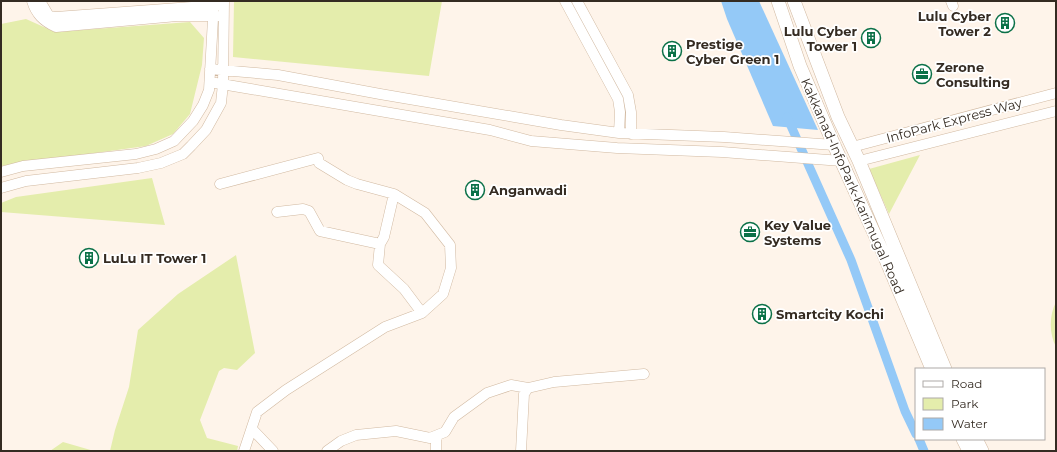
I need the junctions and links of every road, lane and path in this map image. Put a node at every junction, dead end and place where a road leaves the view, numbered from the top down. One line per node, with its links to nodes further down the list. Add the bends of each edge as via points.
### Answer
1 (32, 1): 11 (street, via 35,10)
2 (40, 1): 11 (street)
3 (565, 1): 18 (street, via 618,99)
4 (577, 1): 19 (street, via 628,95 631,112)
5 (778, 1): 20 (main road, Kakkanad-InfoPark-Karimugal Road)
6 (794, 1): 21 (main road, Kakkanad-InfoPark-Karimugal Road)
7 (213, 3): 8 (street); 9 (street); 11 (street)
8 (224, 3): 10 (street)
9 (213, 16): 10 (street); 11 (street, via 177,16 56,27); 12 (street)
10 (224, 16): 13 (street)
11 (47, 18)
12 (210, 69): 13 (street); 14 (street)
13 (223, 70): 15 (street); 18 (street, via 278,75 554,124)
14 (210, 82): 15 (street); 24 (street, via 207,98 193,121 174,141 166,145 136,154 23,166)
15 (223, 84): 22 (street, via 490,130 531,141); 26 (street, via 221,103 209,126 183,154 138,168 26,181)
16 (1056, 93): 21 (street, InfoPark Express Way)
17 (1056, 111): 23 (street, InfoPark Express Way)
18 (619, 133): 19 (street)
19 (630, 134): 20 (street)
20 (828, 144): 22 (main road, Kakkanad-InfoPark-Karimugal Road)
21 (852, 147): 23 (main road, Kakkanad-InfoPark-Karimugal Road)
22 (842, 161): 31 (main road, Kakkanad-InfoPark-Karimugal Road)
23 (859, 161): 32 (main road, Kakkanad-InfoPark-Karimugal Road)
24 (1, 172)
25 (220, 184): 27 (street, via 318,158 320,164 347,180)
26 (1, 188)
27 (394, 194): 29 (street); 30 (street, via 425,213 450,245 451,268 443,294)
28 (277, 212): 29 (street, via 303,209 309,211 320,231)
29 (380, 244): 30 (street, via 378,265 404,290)
30 (422, 313): 35 (street, via 385,327 286,390 257,412)
31 (932, 368)
32 (945, 368)
33 (644, 374): 34 (street, via 554,382)
34 (528, 388): 36 (street, via 512,385 487,393 454,417 445,432); 43 (street, via 524,394)
35 (252, 429): 39 (street); 40 (street)
36 (436, 436): 41 (street, via 430,438 396,431 356,435); 42 (street)
37 (963, 440): 44 (main road)
38 (976, 440): 45 (main road)
39 (244, 451)
40 (273, 451)
41 (327, 451)
42 (436, 451)
43 (521, 451)
44 (969, 451)
45 (982, 451)

